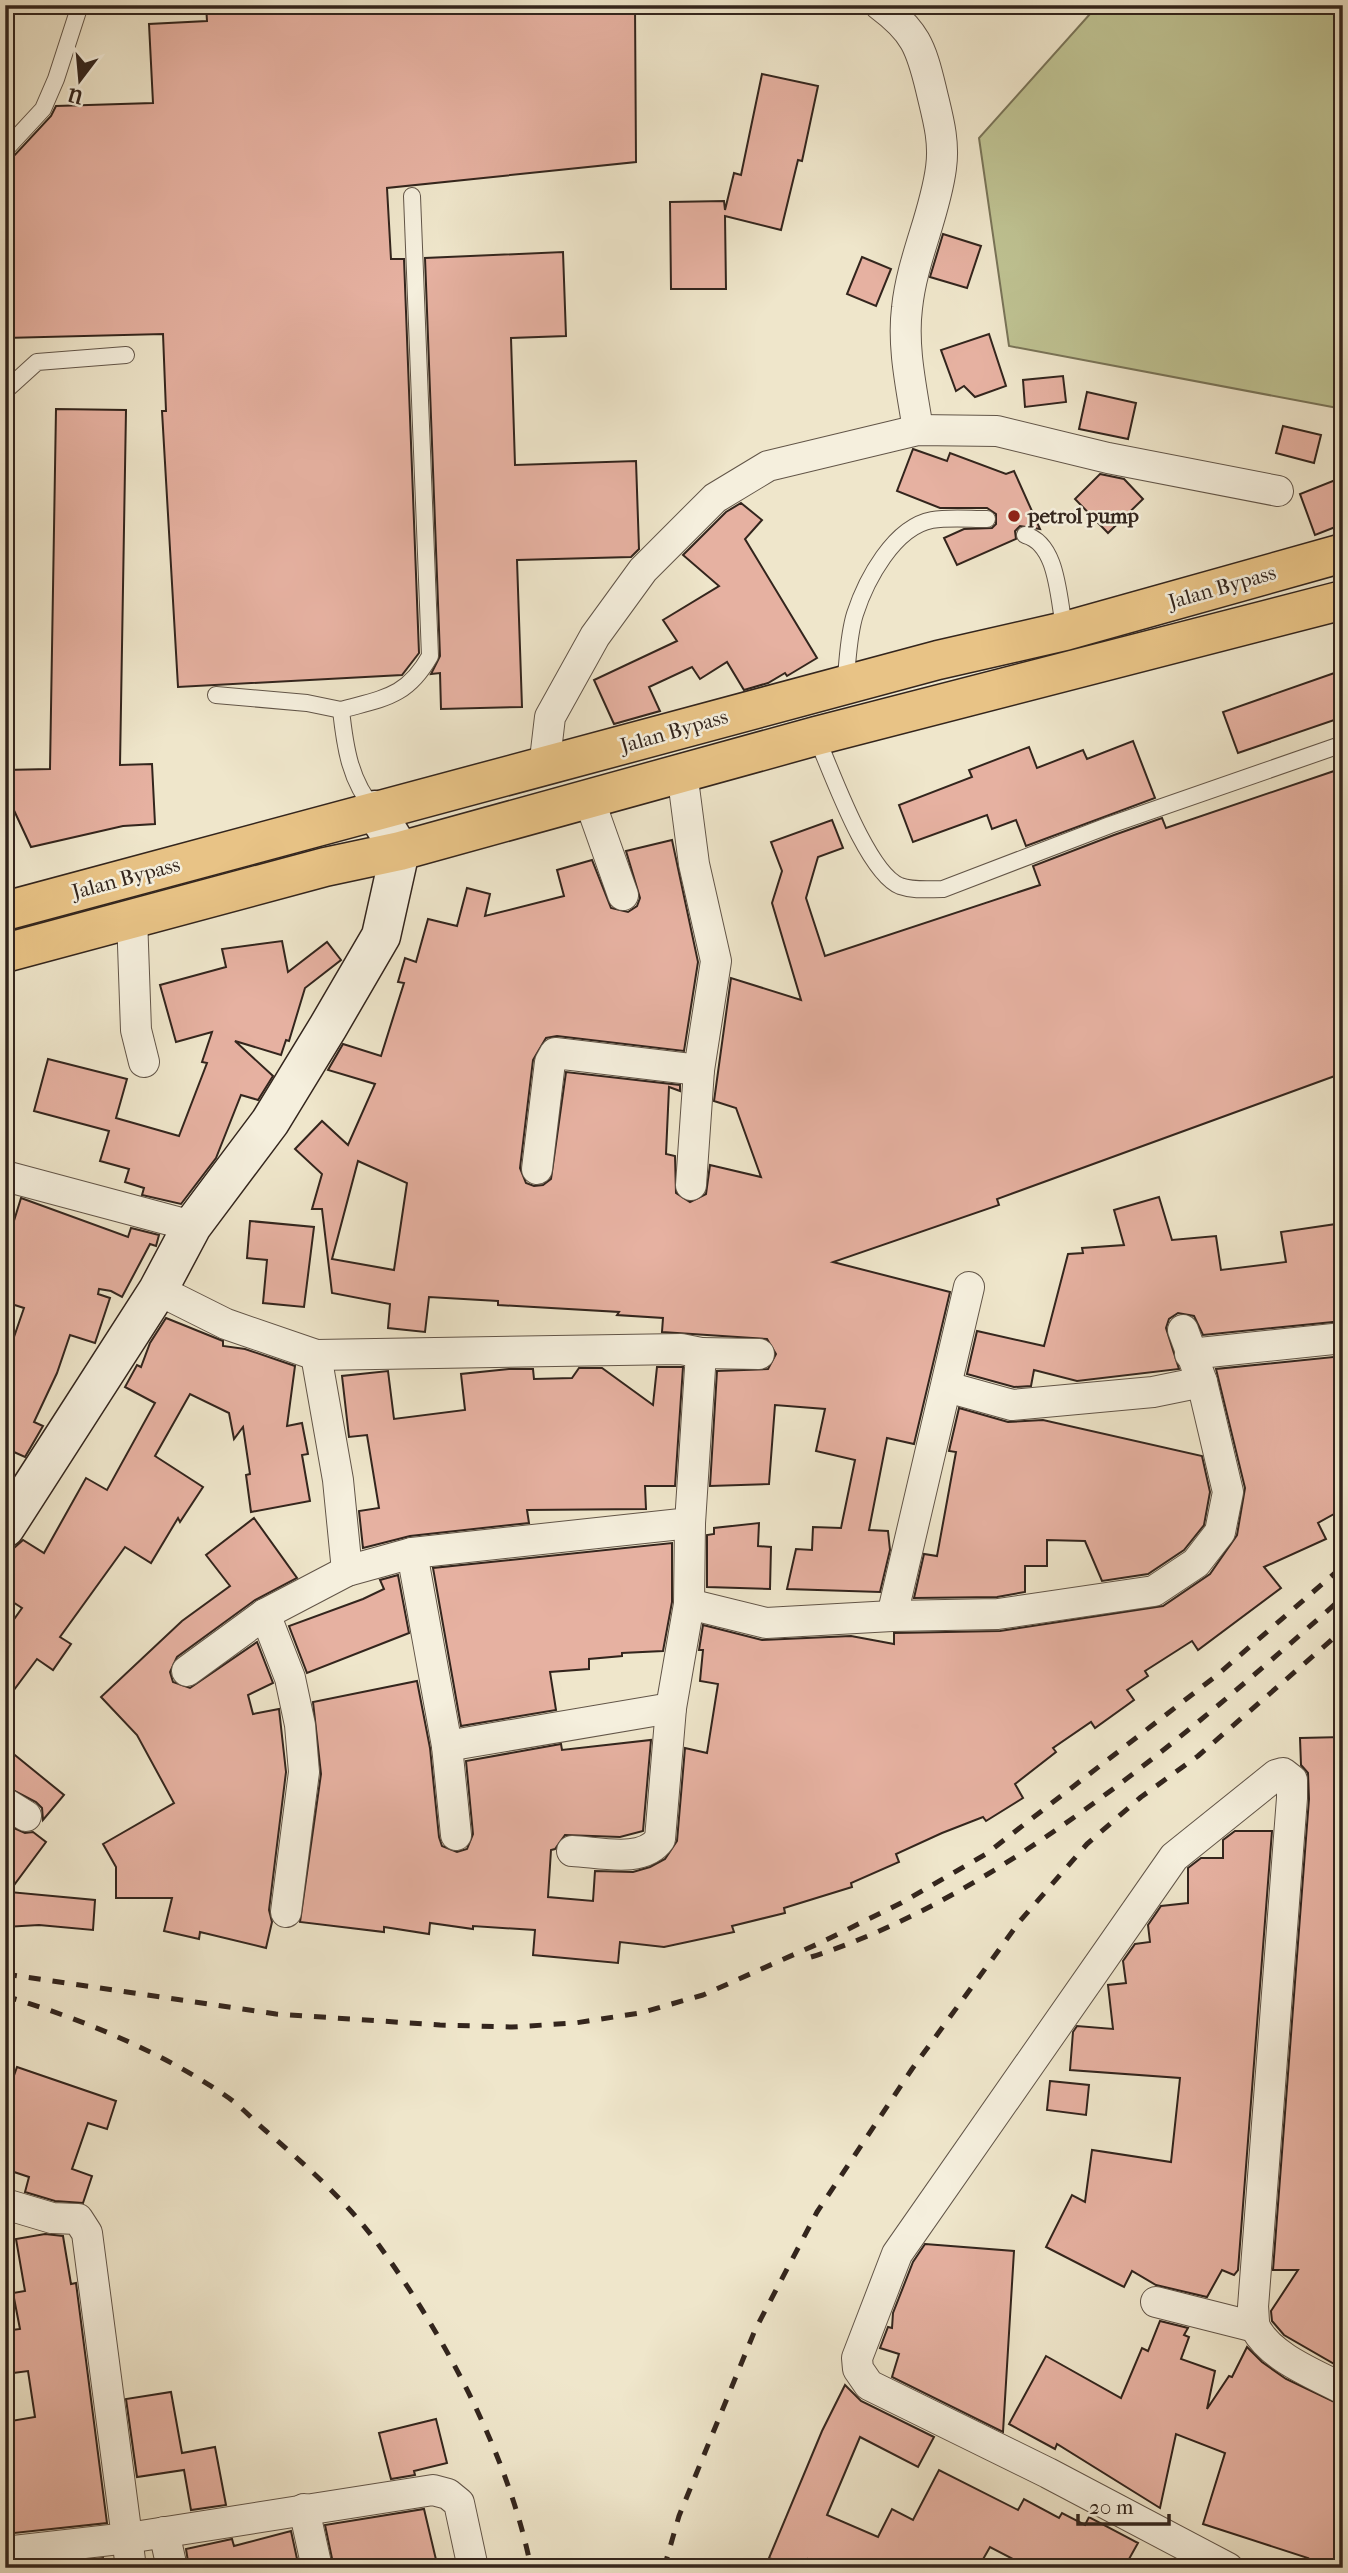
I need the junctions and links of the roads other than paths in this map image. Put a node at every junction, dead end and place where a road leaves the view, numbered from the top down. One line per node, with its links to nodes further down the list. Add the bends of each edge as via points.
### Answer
1 (80, 5): 3 (lane, via 43,109)
2 (880, 5): 7 (street, via 904,24 921,49 942,132 942,166 907,308 905,340)
3 (5, 150)
4 (412, 196): 18 (lane, via 430,656 418,678 396,695)
5 (126, 355): 6 (lane, via 37,362)
6 (5, 391)
7 (918, 430): 8 (street, via 997,431); 21 (street, via 768,466 715,498 643,570 595,636 550,717)
8 (1278, 491)
9 (987, 519): 16 (lane, via 930,520 908,531 891,549 870,577 854,615)
10 (1025, 535): 15 (lane, via 1037,538 1052,559)
11 (1343, 553): 12 (highway, Jalan Bypass)
12 (1221, 586): 14 (highway); 15 (highway, Jalan Bypass)
13 (1343, 600): 14 (highway, Jalan Bypass)
14 (1234, 629): 19 (highway, Jalan Bypass)
15 (1065, 631): 16 (highway, Jalan Bypass)
16 (844, 687): 21 (highway, Jalan Bypass)
17 (216, 695): 18 (lane)
18 (341, 710): 24 (lane, via 359,792)
19 (816, 736): 20 (lane, via 874,865 899,885 917,889 943,889); 22 (highway, Jalan Bypass)
20 (1343, 744)
21 (544, 768): 24 (highway, Jalan Bypass)
22 (682, 772): 23 (highway, Jalan Bypass); 31 (street, via 694,864 716,961)
23 (589, 799): 25 (highway, Jalan Bypass); 26 (street)
24 (375, 810): 25 (main road); 27 (highway, Jalan Bypass)
25 (400, 851): 28 (highway, Jalan Bypass); 35 (main road, via 381,936 270,1122)
26 (623, 895)
27 (5, 911)
28 (132, 917): 29 (highway, Jalan Bypass); 30 (street, via 136,1030)
29 (5, 953)
30 (144, 1062)
31 (699, 1070): 32 (street, via 555,1053 550,1062); 34 (street)
32 (537, 1169)
33 (5, 1176): 35 (street)
34 (691, 1185)
35 (192, 1226): 37 (main road)
36 (970, 1287): 43 (street)
37 (158, 1290): 41 (street, via 226,1324); 45 (main road)
38 (1343, 1338): 42 (street, via 1186,1342)
39 (701, 1353): 40 (street); 41 (street, via 667,1349); 44 (street)
40 (759, 1354)
41 (316, 1355): 47 (street, via 338,1480)
42 (1202, 1382): 43 (street, via 1153,1392 1012,1405); 50 (street, via 1228,1492 1220,1532 1196,1563 1154,1591 998,1614)
43 (947, 1387): 50 (street)
44 (690, 1523): 46 (street); 48 (street)
45 (5, 1528)
46 (412, 1553): 47 (street); 53 (street)
47 (347, 1571): 49 (street)
48 (689, 1604): 50 (street, via 766,1623); 52 (street)
49 (265, 1614): 51 (street); 56 (street, via 290,1678 304,1772)
50 (892, 1616)
51 (187, 1671)
52 (671, 1708): 53 (street); 55 (street, via 660,1839 654,1849 642,1854)
53 (447, 1746): 54 (street)
54 (456, 1835)
55 (572, 1851)
56 (286, 1912)
57 (5, 2203): 63 (street, via 52,2218 78,2219 87,2233)
58 (1156, 2302): 59 (street)
59 (1255, 2327): 60 (street, via 1281,2354); 69 (street, via 1292,1798 1292,1780 1283,1773 1174,1857 897,2254 857,2358 858,2369 869,2385)
60 (1343, 2389)
61 (304, 2509): 62 (street); 67 (street); 68 (street, via 425,2490 448,2494 462,2511)
62 (164, 2532): 63 (street); 66 (street)
63 (128, 2538): 64 (street); 65 (street)
64 (5, 2552)
65 (131, 2568)
66 (172, 2568)
67 (317, 2568)
68 (473, 2568)
69 (1228, 2568)

